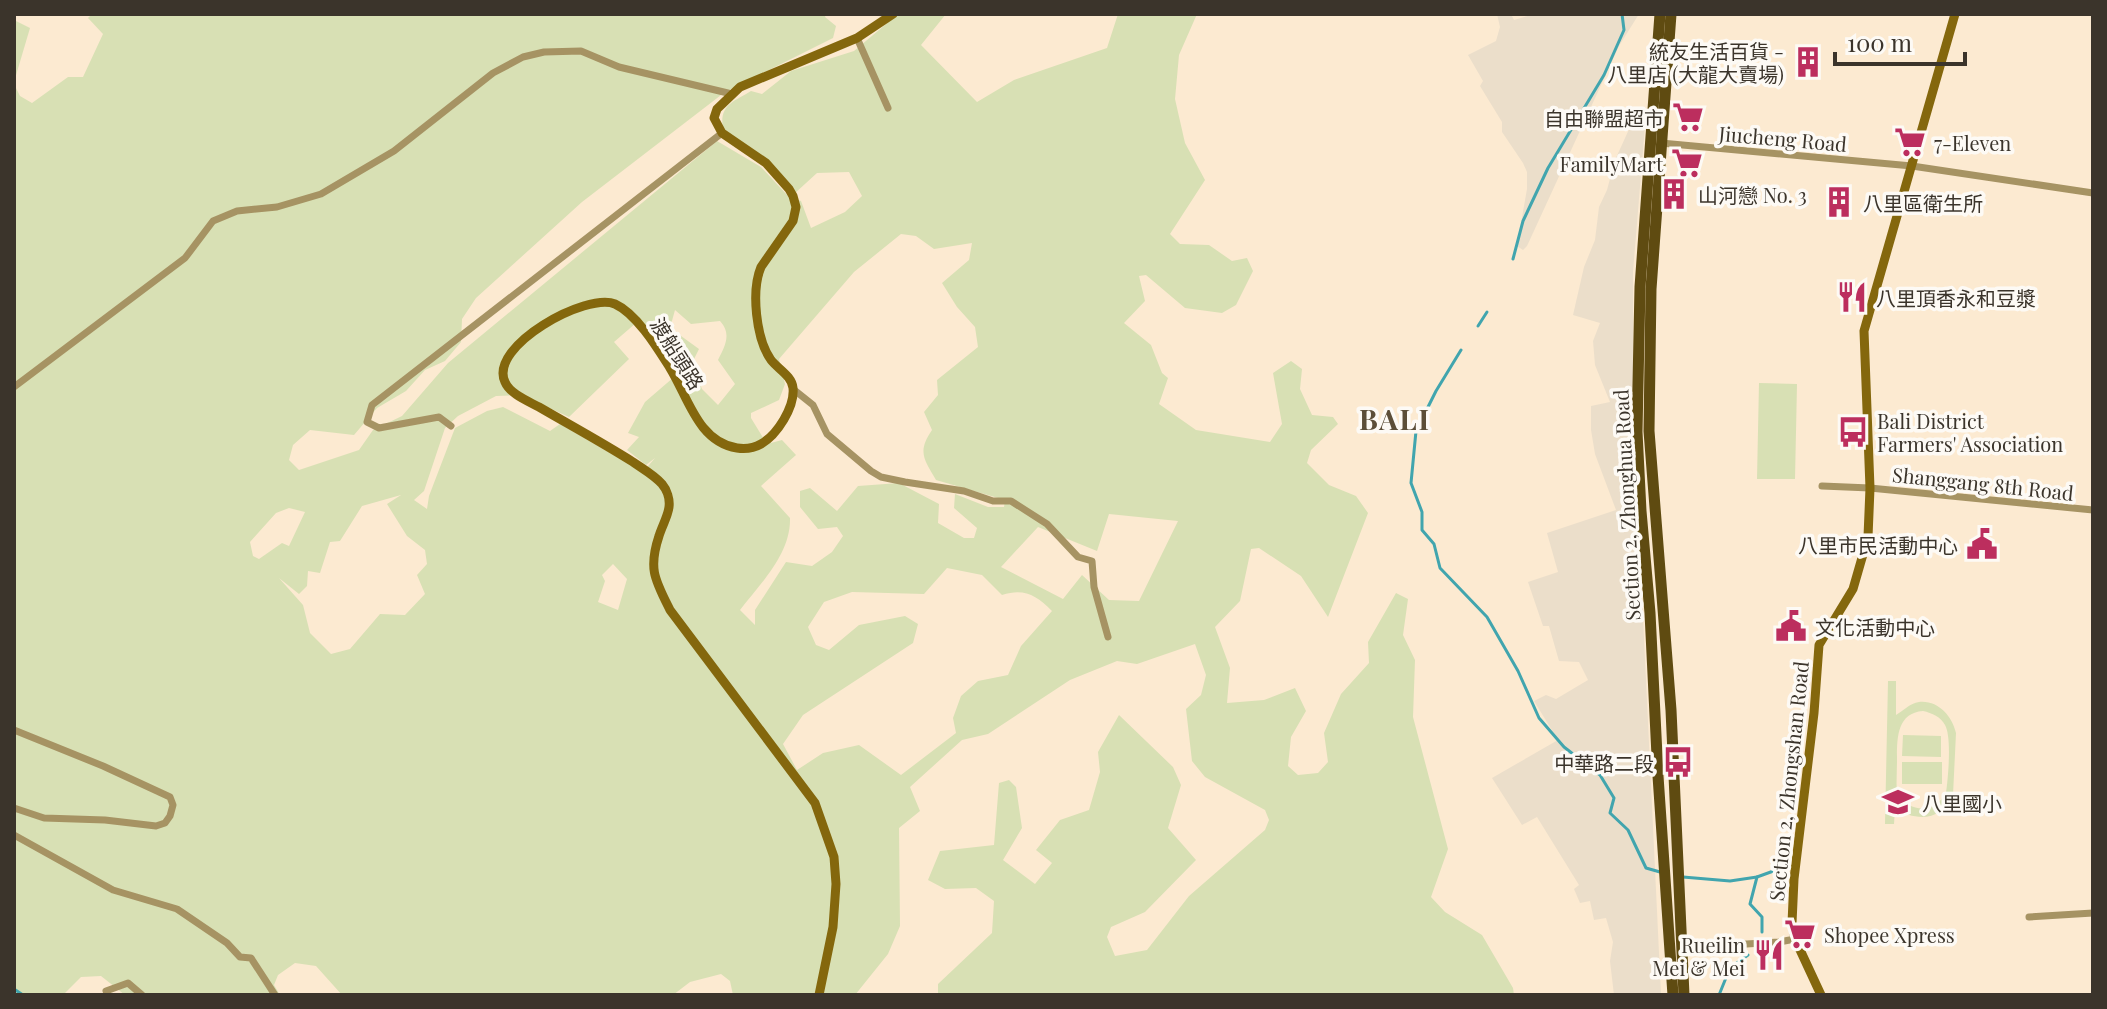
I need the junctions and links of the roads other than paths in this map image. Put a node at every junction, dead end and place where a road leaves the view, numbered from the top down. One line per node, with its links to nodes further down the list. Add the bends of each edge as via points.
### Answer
1 (893, 14): 5 (street)
2 (1660, 14): 9 (main road, Section 2, Zhonghua Road)
3 (1671, 14): 9 (main road, Section 2, Zhonghua Road)
4 (1955, 14): 10 (street, Section 2, Zhongshan Road)
5 (857, 38): 6 (street); 7 (street)
6 (732, 94): 8 (street, via 714,118); 12 (street, via 619,67 581,51 523,57 493,73 394,151 321,194 213,221 185,258)
7 (888, 108)
8 (722, 133): 13 (street, via 766,163 793,196 793,221 761,267 756,299 762,346); 14 (street, via 372,405 367,422 379,428 439,417)
9 (1656, 143): 10 (street, Jiucheng Road); 25 (main road, Section 2, Zhonghua Road, via 1640,287 1637,432 1658,776)
10 (1912, 166): 11 (street, Jiucheng Road); 16 (street, Section 2, Zhongshan Road, via 1864,331)
11 (2093, 193)
12 (14, 387)
13 (793, 389): 18 (street, via 813,405 827,434 881,477 1011,501 1047,524 1078,557 1092,561); 29 (street, 渡船頭路, via 773,434 760,445 727,446 701,424 635,319 612,303 598,301 555,318 517,344 504,370 505,382 518,395 628,459 667,492 669,506 653,554 655,580 670,610 815,803 834,857 833,927)
14 (451, 426)
15 (1822, 486): 16 (street, Shanggang 8th Road)
16 (1870, 488): 17 (street, Shanggang 8th Road); 24 (street, Section 2, Zhongshan Road, via 1868,537 1853,589 1819,645 1794,879)
17 (2093, 510)
18 (1108, 637)
19 (14, 730): 20 (street, via 170,797 173,805 165,823 156,826 44,818)
20 (14, 808)
21 (14, 835): 28 (street, via 113,890 177,909 240,957 251,958)
22 (2093, 913): 23 (street)
23 (2029, 917)
24 (1795, 939): 25 (street); 32 (street, Section 2, Zhongshan Road)
25 (1676, 947): 30 (main road, Section 2, Zhonghua Road); 31 (main road, Section 2, Zhonghua Road)
26 (106, 991): 27 (street, via 128,983)
27 (142, 995)
28 (275, 995)
29 (819, 995)
30 (1673, 995)
31 (1684, 995)
32 (1821, 995)

